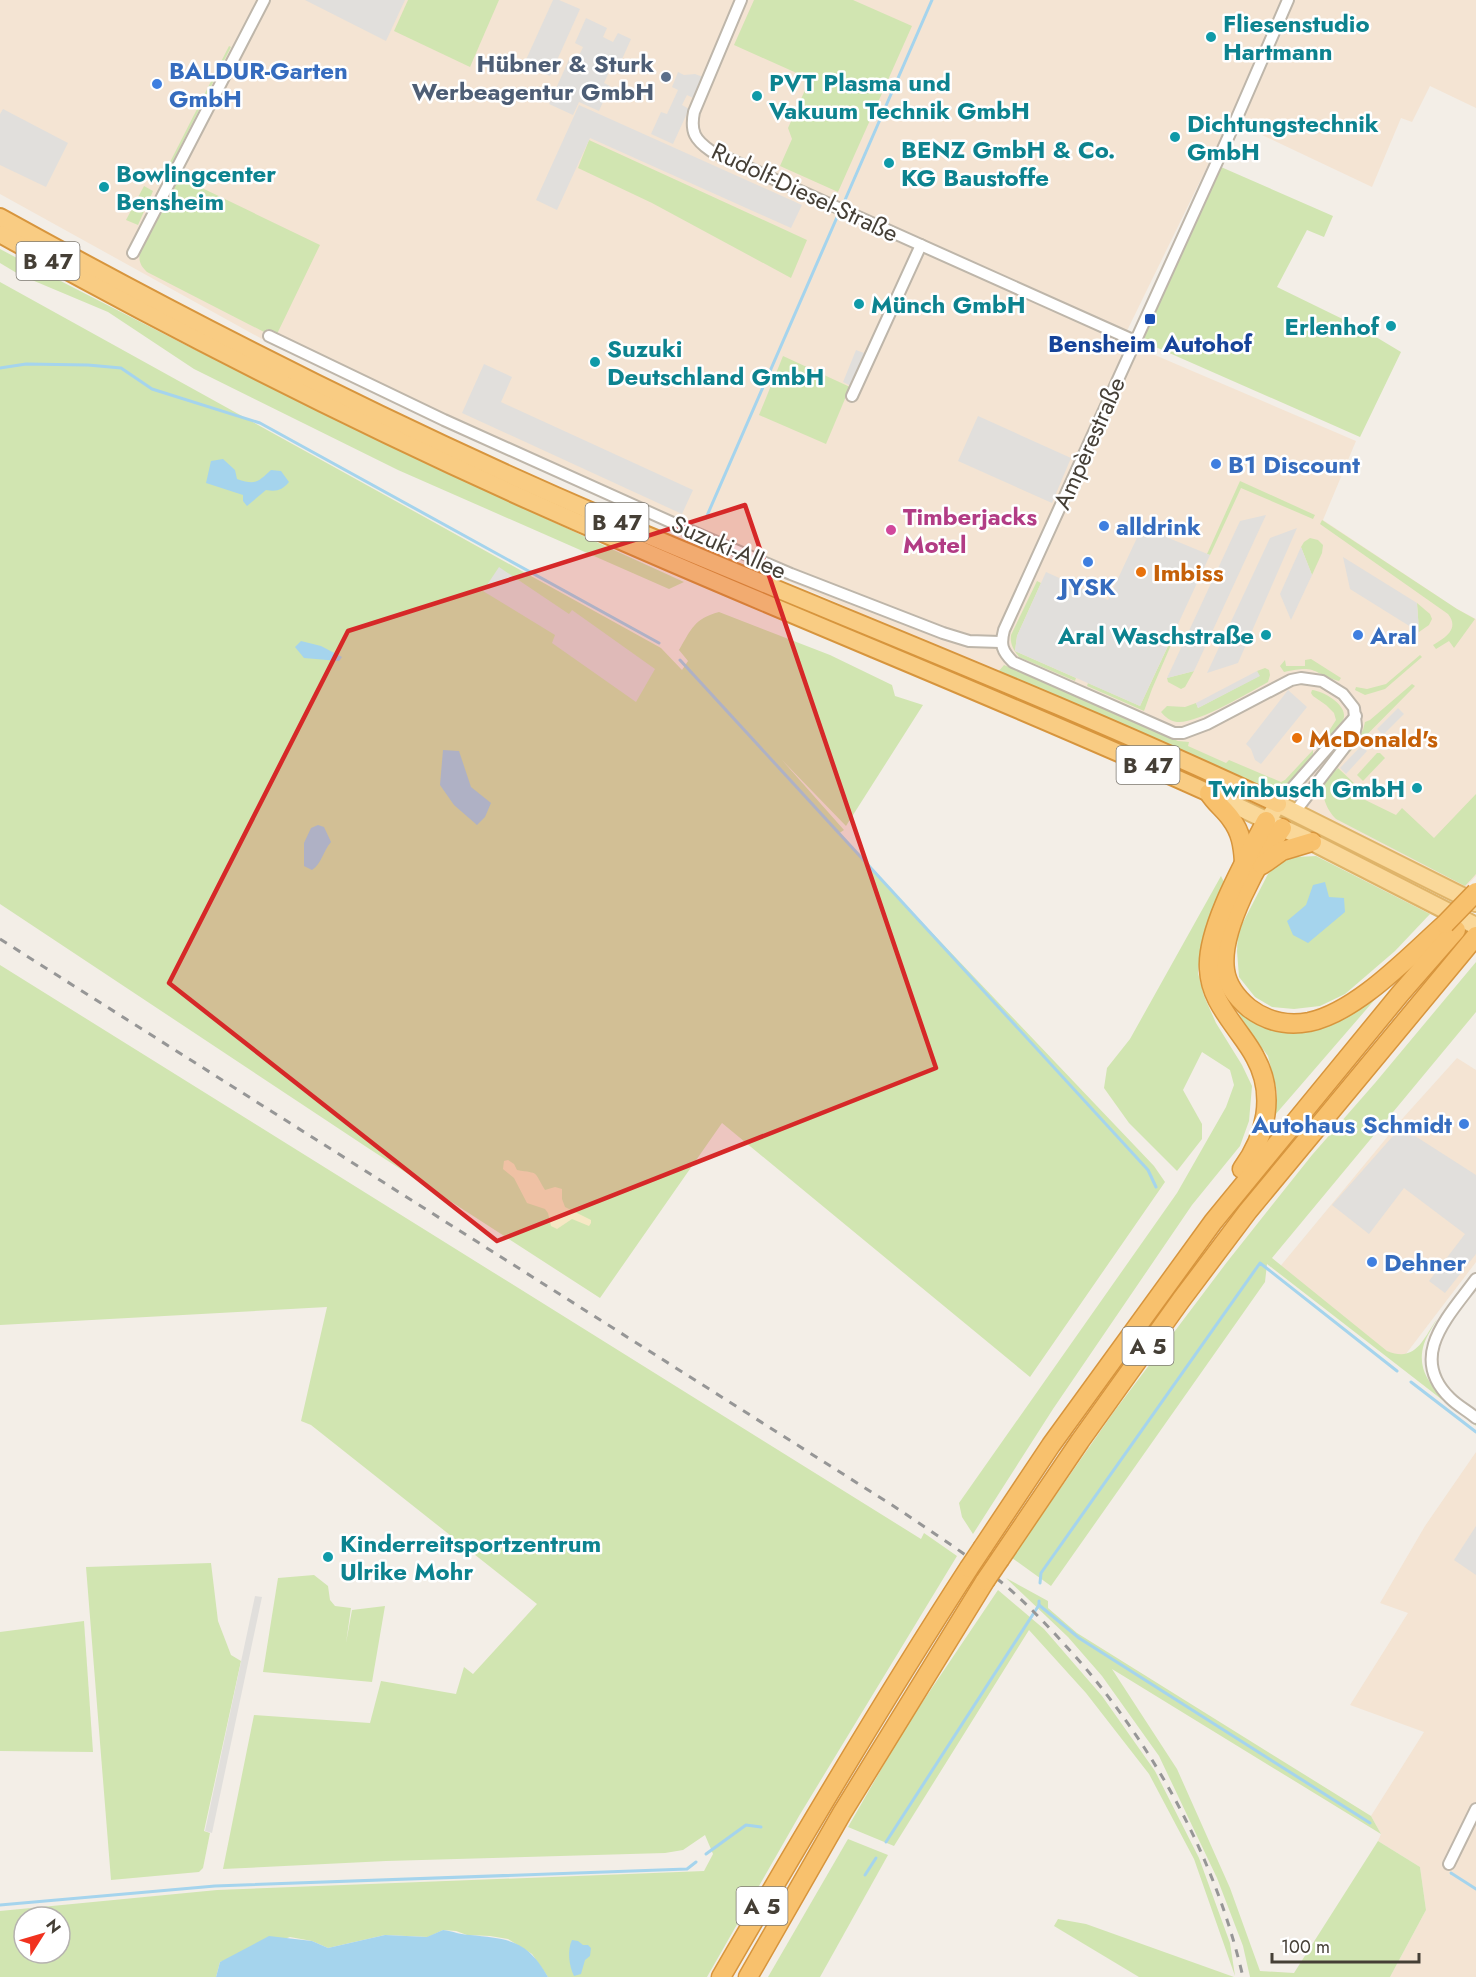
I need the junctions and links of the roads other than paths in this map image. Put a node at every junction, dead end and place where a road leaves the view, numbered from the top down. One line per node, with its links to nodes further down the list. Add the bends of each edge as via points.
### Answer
1 (264, 0): 7 (street)
2 (741, 0): 6 (street, Rudolf-Diesel-Straße, via 694,112 692,125 700,144)
3 (1288, 0): 9 (street, Ampèrestraße)
4 (0, 217): 14 (highway, B 47, via 228,339 419,432 625,526 1166,752)
5 (0, 234): 13 (highway, B 47, via 366,425 508,491)
6 (921, 245): 9 (street, Rudolf-Diesel-Straße); 10 (street, Rudolf-Diesel-Straße)
7 (133, 253)
8 (270, 336): 11 (street, Suzuki-Allee, via 444,420 791,574 943,633)
9 (1135, 341): 11 (street, Ampèrestraße)
10 (852, 396)
11 (1000, 642): 12 (street, via 1013,662 1174,733 1199,728 1301,678 1322,681 1343,694)
12 (1356, 716): 14 (street); 15 (street, via 1351,741)
13 (1209, 793): 16 (main road, B 47); 18 (highway, via 1238,829)
14 (1278, 804): 15 (main road, B 47); 16 (main road)
15 (1294, 813): 16 (main road); 20 (main road, B 47)
16 (1274, 824): 17 (main road, B 47); 18 (highway)
17 (1312, 842): 18 (highway); 23 (main road, B 47)
18 (1250, 866): 22 (highway, via 1229,929 1225,972 1241,1002 1272,1021 1309,1022 1329,1015 1354,1001); 24 (highway, via 1215,930 1209,967 1216,999 1261,1069 1267,1106 1253,1154 1226,1191)
19 (1476, 892): 22 (highway, bridge)
20 (1476, 903)
21 (1476, 908): 22 (highway, A 5)
22 (1450, 927): 24 (highway, A 5)
23 (1475, 934): 30 (highway, A 5, bridge, via 1248,1211 1080,1441 985,1581 836,1822)
24 (1213, 1222): 29 (highway, A 5, bridge, via 983,1546 898,1678)
25 (1476, 1279): 26 (street, via 1445,1321 1431,1357 1434,1376 1442,1388)
26 (1476, 1418)
27 (1476, 1809): 28 (street)
28 (1449, 1864)
29 (721, 1977)
30 (748, 1977)

